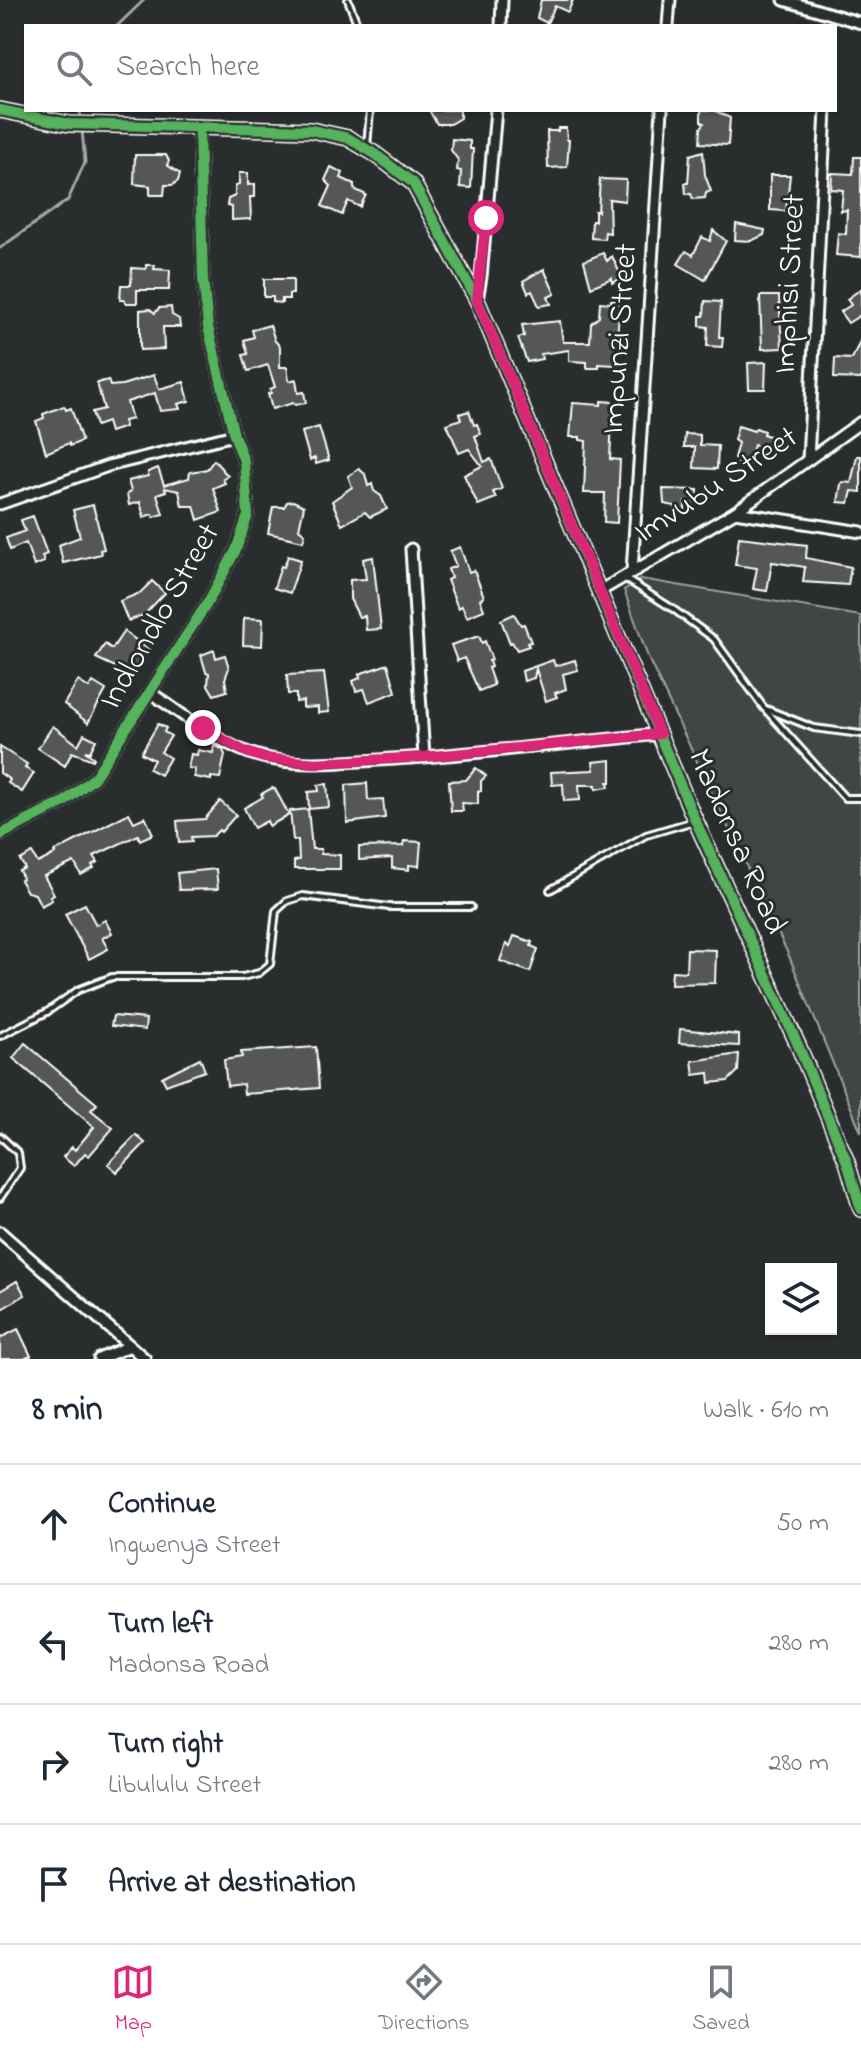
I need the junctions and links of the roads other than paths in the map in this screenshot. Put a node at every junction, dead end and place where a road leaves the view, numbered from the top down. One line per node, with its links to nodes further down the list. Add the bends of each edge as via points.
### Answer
1 (348, 0): 7 (lane)
2 (502, 0): 8 (street)
3 (670, 0): 9 (street)
4 (784, 0): 5 (street)
5 (831, 14): 6 (street); 10 (street)
6 (861, 23)
7 (357, 24)
8 (501, 24)
9 (668, 24)
10 (830, 24)
11 (0, 110): 16 (street, Madonsa Road, via 69,124)
12 (370, 112): 17 (lane)
13 (496, 112): 18 (street)
14 (662, 112): 26 (street, Impunzi Street)
15 (826, 112): 21 (street, Imphisi Street)
16 (199, 129): 17 (street, Madonsa Road, via 311,130 348,138); 20 (street, Indlondlo Street, via 208,327)
17 (367, 149): 18 (street, Madonsa Road, via 413,183)
18 (477, 300): 28 (street, Madonsa Road)
19 (861, 422): 21 (street, Imvubu Street)
20 (234, 435): 22 (street, via 108,466); 29 (street, Indlondlo Street, via 244,461 248,515 208,602)
21 (808, 460): 23 (street, Imvubu Street)
22 (0, 504)
23 (735, 512): 24 (street); 26 (street, Imvubu Street)
24 (861, 532)
25 (411, 549): 33 (street)
26 (632, 571): 27 (street, Imvubu Street)
27 (622, 577): 28 (street, Imvubu Street); 30 (lane, via 714,639)
28 (600, 591): 31 (street, Madonsa Road)
29 (151, 693): 33 (street, via 203,728 264,758 316,763); 36 (street, Indlondlo Street, via 94,778 64,802)
30 (764, 708): 32 (lane, via 814,728); 34 (lane, via 845,798)
31 (660, 734): 33 (street); 35 (street, Madonsa Road)
32 (861, 734)
33 (424, 757)
34 (861, 798)
35 (696, 821): 37 (lane, via 646,835); 42 (street, Madonsa Road, via 798,1045)
36 (0, 835)
37 (550, 890)
38 (471, 907): 39 (lane, via 389,907 295,898 276,911 270,964 259,973 112,977 78,990)
39 (0, 1036)
40 (0, 1136): 41 (lane, via 18,1153 20,1168)
41 (0, 1198)
42 (861, 1209)
43 (0, 1232): 44 (street)
44 (130, 1346): 45 (street); 46 (street)
45 (99, 1359)
46 (145, 1359)

